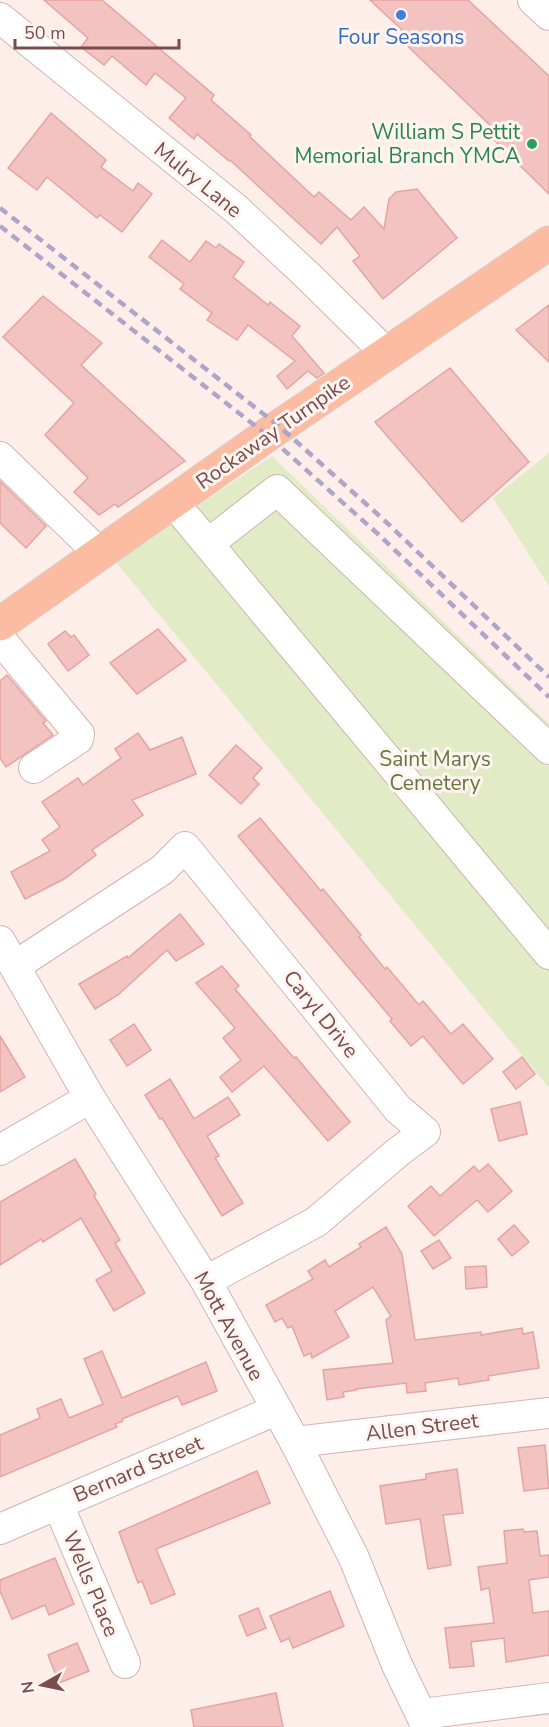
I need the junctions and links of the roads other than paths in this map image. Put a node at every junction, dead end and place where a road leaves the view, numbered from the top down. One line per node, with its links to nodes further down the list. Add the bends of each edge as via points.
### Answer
1 (533, 0): 2 (street)
2 (549, 15)
3 (0, 18): 5 (street, Mulry Lane, via 236,209)
4 (549, 243): 5 (main road, Rockaway Turnpike)
5 (386, 353): 7 (main road, Rockaway Turnpike)
6 (0, 457): 9 (street)
7 (173, 502): 8 (street); 9 (main road, Rockaway Turnpike)
8 (208, 544): 12 (street, via 277,490); 15 (street)
9 (99, 554): 10 (main road, Rockaway Turnpike)
10 (0, 624)
11 (0, 639): 13 (street, via 79,734 78,739)
12 (549, 749)
13 (34, 768)
14 (0, 941): 16 (street, Mott Avenue)
15 (549, 954)
16 (15, 966): 17 (street, Mott Avenue); 19 (street, Caryl Drive, via 162,870 185,846 398,1109 425,1132 316,1222)
17 (90, 1098): 18 (street); 19 (street, Mott Avenue)
18 (0, 1150)
19 (206, 1281): 20 (street, Mott Avenue)
20 (276, 1410): 22 (street, Mott Avenue); 23 (street, Bernard Street)
21 (549, 1413): 22 (street, Allen Street)
22 (295, 1442): 27 (street, Mott Avenue, via 354,1558 397,1665)
23 (57, 1504): 24 (street, Bernard Street); 25 (street, Wells Place)
24 (0, 1529)
25 (125, 1663)
26 (549, 1698): 27 (street)
27 (425, 1721)

